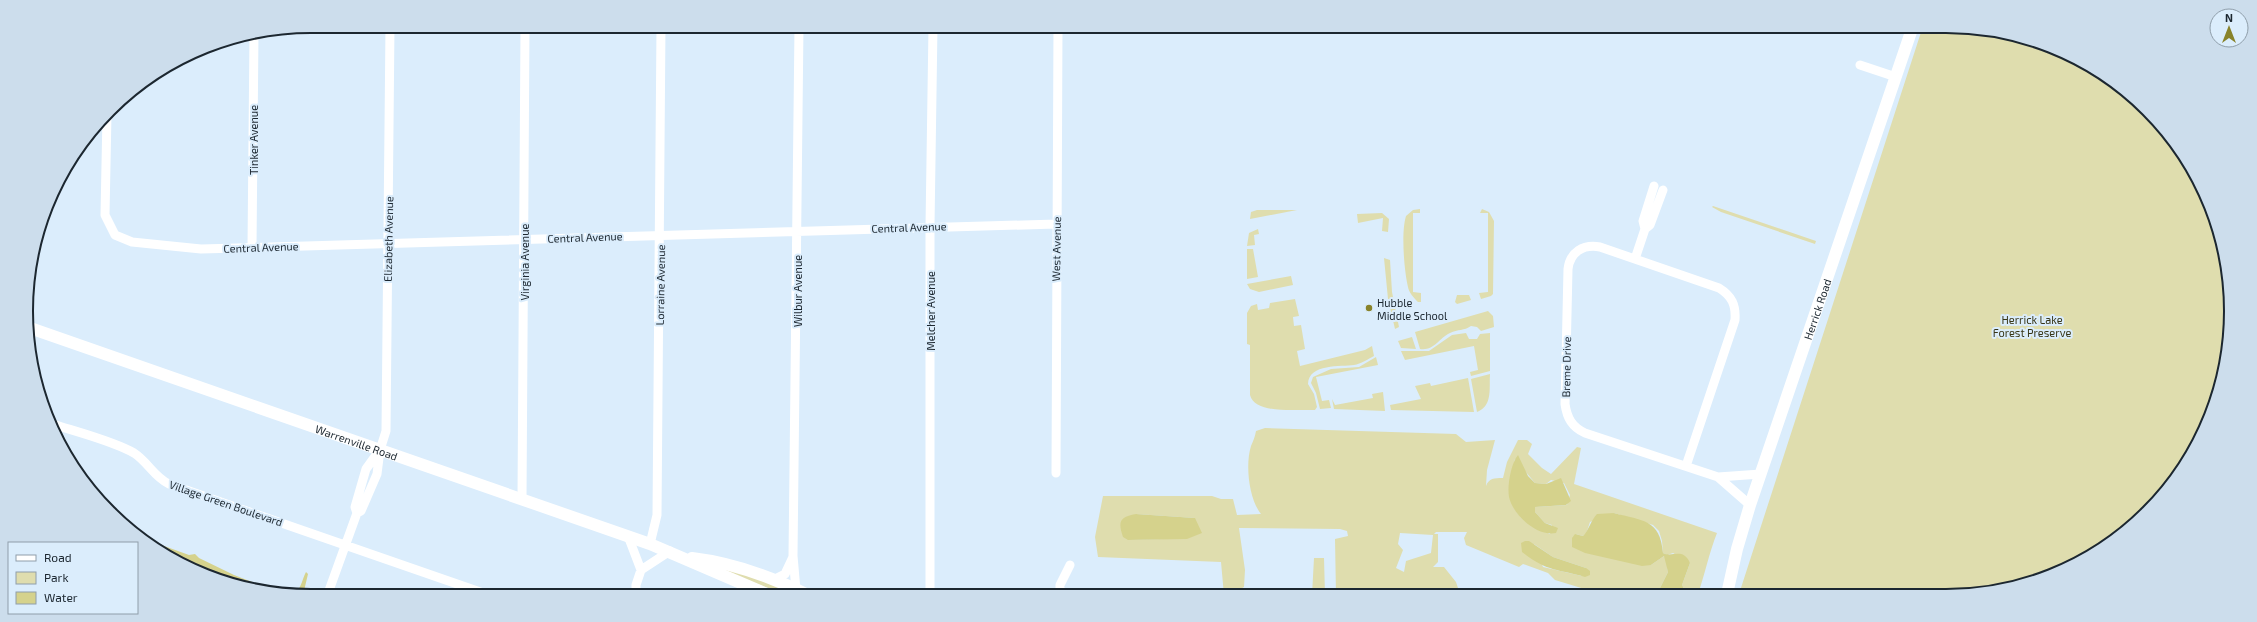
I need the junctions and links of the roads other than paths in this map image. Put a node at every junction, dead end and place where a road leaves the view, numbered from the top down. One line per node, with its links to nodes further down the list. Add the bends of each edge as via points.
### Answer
1 (390, 33): 20 (street, Elizabeth Avenue)
2 (525, 33): 19 (street, Virginia Avenue)
3 (662, 33): 18 (street, Lorraine Avenue)
4 (799, 33): 17 (street, Wilbur Avenue)
5 (933, 33): 15 (street, Melcher Avenue)
6 (1058, 33): 14 (street, West Avenue)
7 (1911, 33): 10 (main road, Herrick Road)
8 (254, 39): 21 (street, Tinker Avenue)
9 (1860, 65): 10 (street)
10 (1896, 77): 28 (main road, Herrick Road)
11 (107, 122): 21 (street, Central Avenue, via 105,215 115,235 132,242 201,249)
12 (1654, 186): 16 (street, via 1643,221)
13 (1663, 190): 16 (street, via 1650,225)
14 (1056, 224): 15 (street, Central Avenue); 27 (street, West Avenue)
15 (930, 226): 17 (street, Central Avenue); 47 (street, Melcher Avenue)
16 (1645, 229): 22 (street)
17 (797, 231): 18 (street, Central Avenue); 37 (street, Wilbur Avenue)
18 (661, 235): 19 (street, Central Avenue); 33 (street, Lorraine Avenue, via 657,515)
19 (525, 239): 20 (street, Central Avenue); 30 (street, Virginia Avenue)
20 (388, 243): 21 (street, Central Avenue); 25 (street, Elizabeth Avenue, via 386,431)
21 (252, 247)
22 (1635, 259): 26 (street, Breme Drive, via 1719,288 1730,296 1735,306 1735,320); 26 (street, Breme Drive, via 1593,246 1579,250 1571,257 1568,269 1566,410 1570,421 1580,430)
23 (34, 329): 25 (main road, Warrenville Road)
24 (58, 426): 34 (street, Village Green Boulevard, via 138,456 157,477 169,484)
25 (380, 450): 30 (main road, Warrenville Road); 34 (street, via 366,469 355,507 357,513)
26 (1686, 466): 29 (street, Breme Drive)
27 (1056, 473)
28 (1761, 474): 29 (street, Breme Drive); 31 (main road, Herrick Road)
29 (1718, 477): 31 (street, Breme Drive)
30 (522, 499): 32 (main road, Warrenville Road)
31 (1750, 505): 49 (main road, Herrick Road)
32 (628, 536): 33 (main road, Warrenville Road); 39 (street)
33 (650, 544): 35 (main road, Warrenville Road)
34 (346, 545): 41 (street); 42 (street)
35 (670, 551): 36 (main road, Warrenville Road); 39 (street)
36 (684, 556): 40 (main road, Warrenville Road, via 736,565); 44 (main road, Warrenville Road, via 716,574)
37 (793, 556): 40 (street, Wilbur Avenue, via 785,574); 46 (street, Wilbur Avenue)
38 (1070, 565): 48 (street)
39 (642, 570): 43 (street)
40 (776, 579): 45 (main road, Warrenville Road)
41 (330, 589)
42 (472, 589)
43 (636, 589)
44 (754, 589)
45 (794, 589)
46 (796, 589)
47 (930, 589)
48 (1060, 589)
49 (1728, 589)

